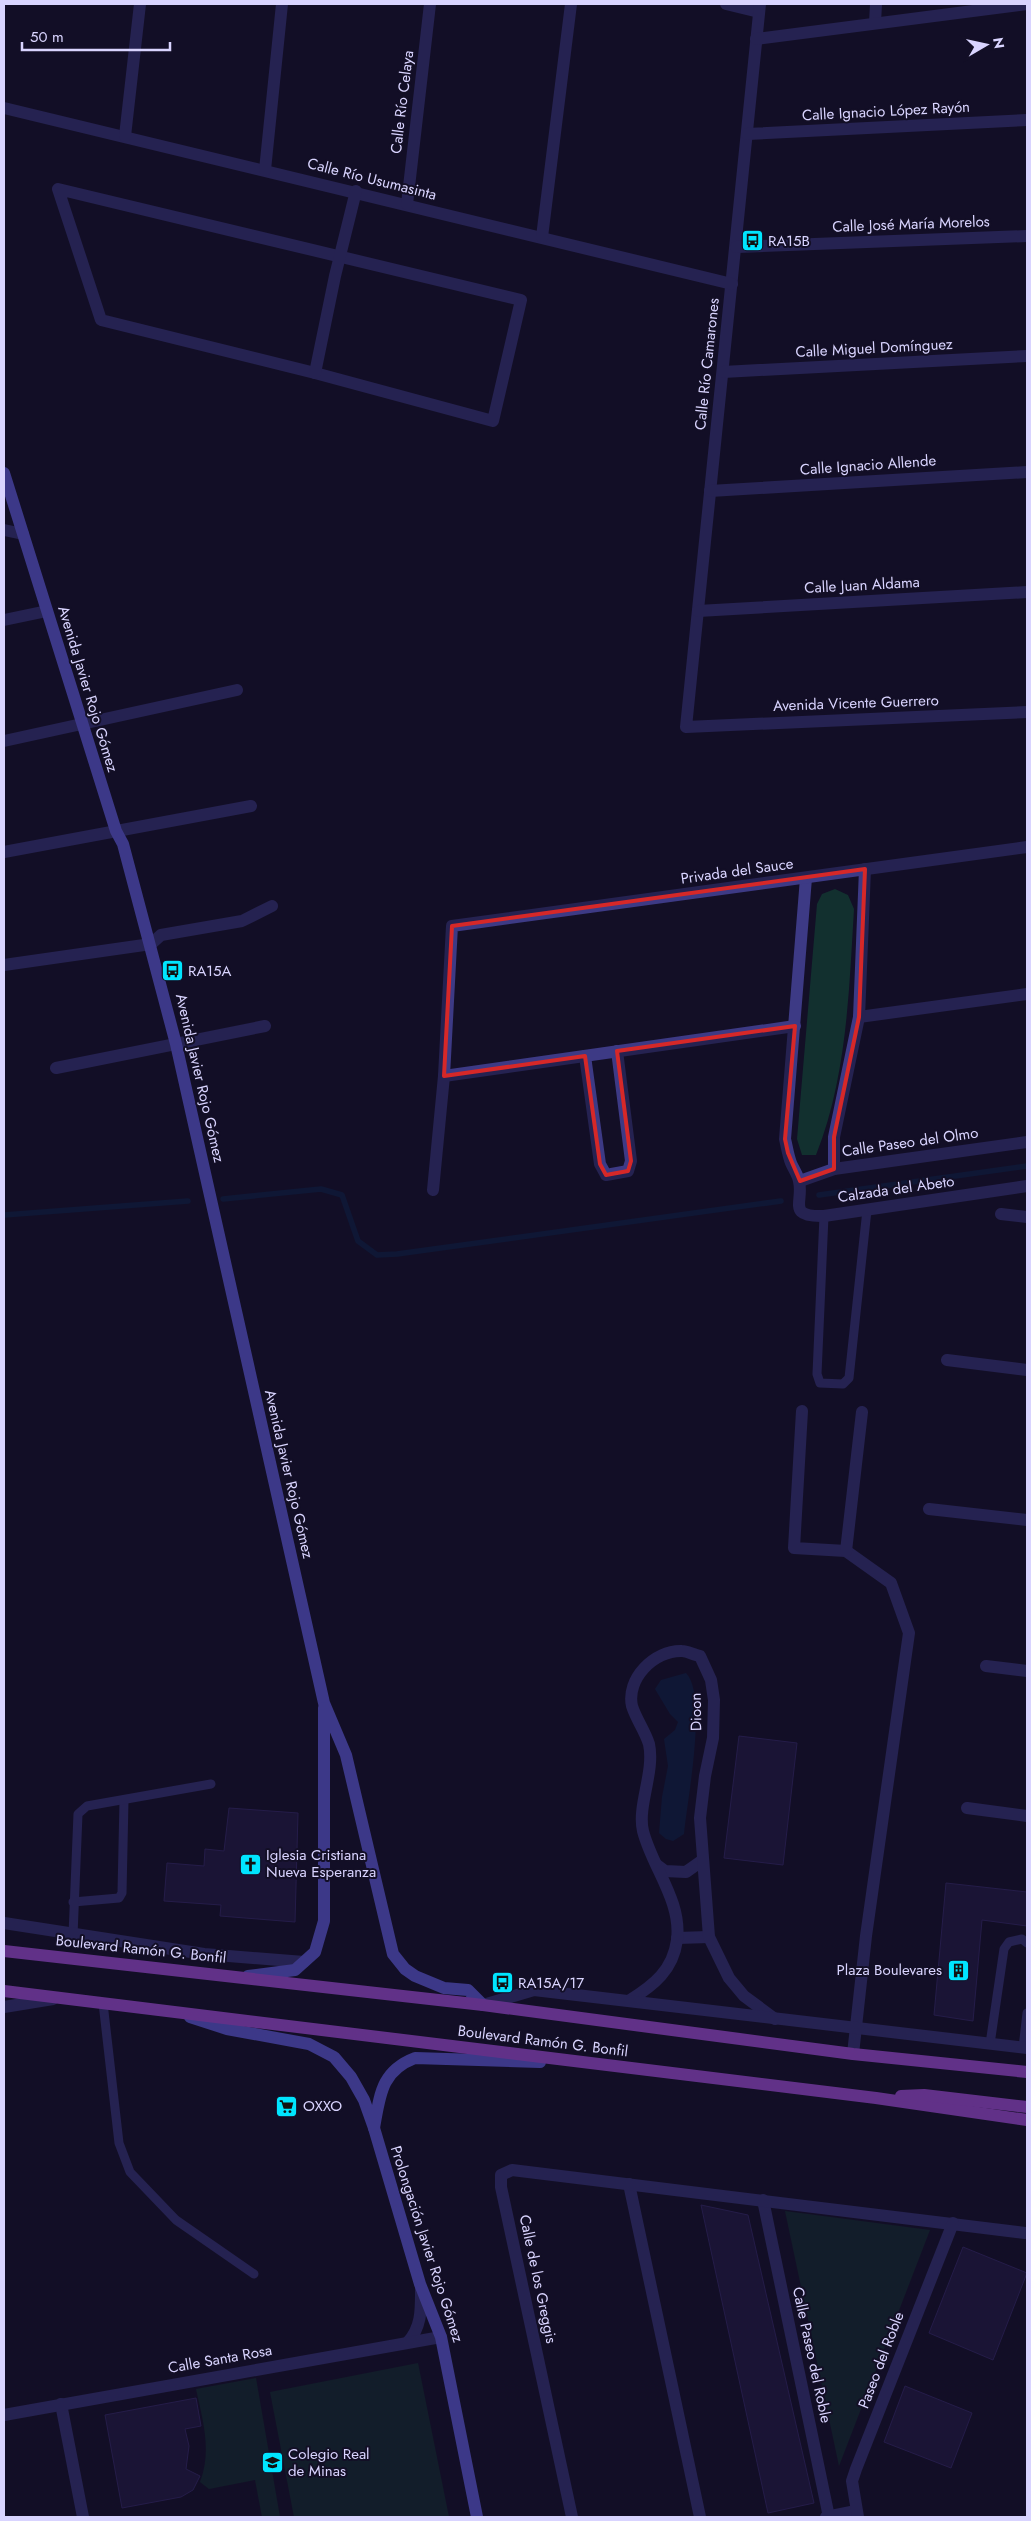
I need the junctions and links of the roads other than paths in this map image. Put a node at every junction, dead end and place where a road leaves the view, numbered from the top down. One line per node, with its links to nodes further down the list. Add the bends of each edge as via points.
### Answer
1 (140, 4): 14 (street)
2 (282, 4): 15 (street)
3 (430, 4): 17 (street, Calle Río Celaya)
4 (571, 4): 19 (street)
5 (726, 4): 8 (street)
6 (876, 4): 9 (street)
7 (1027, 4): 9 (street)
8 (759, 8): 10 (street, Calle Río Camarones)
9 (875, 22): 10 (street)
10 (756, 39): 13 (street, Calle Río Camarones)
11 (4, 108): 14 (street, Calle Río Usumasinta)
12 (1027, 120): 13 (street, Calle Ignacio López Rayón)
13 (747, 134): 20 (street, Calle Río Camarones)
14 (125, 136): 15 (street, Calle Río Usumasinta)
15 (265, 170): 16 (street, Calle Río Usumasinta)
16 (356, 192): 17 (street, Calle Río Usumasinta); 21 (street)
17 (407, 204): 19 (street, Calle Río Usumasinta)
18 (1027, 236): 20 (street, Calle José María Morelos)
19 (542, 237): 22 (street, Calle Río Usumasinta)
20 (736, 247): 22 (street, Calle Río Camarones)
21 (341, 257): 25 (street); 25 (street, via 521,300 493,421); 25 (street, via 58,189 100,320)
22 (732, 284): 24 (street, Calle Río Camarones)
23 (1027, 356): 24 (street, Calle Miguel Domínguez)
24 (723, 372): 28 (street, Calle Río Camarones)
25 (315, 373)
26 (1027, 472): 28 (street, Calle Ignacio Allende)
27 (4, 473): 30 (street, Avenida Javier Rojo Gómez)
28 (710, 491): 33 (street, Calle Río Camarones)
29 (4, 530): 30 (street)
30 (24, 534): 32 (street, Avenida Javier Rojo Gómez)
31 (1027, 592): 33 (street, Calle Juan Aldama)
32 (47, 611): 34 (street); 37 (street, Avenida Javier Rojo Gómez)
33 (698, 612): 38 (street, Calle Río Camarones)
34 (4, 620)
35 (237, 690): 37 (street)
36 (1027, 712): 38 (street, Avenida Vicente Guerrero)
37 (82, 724): 39 (street); 41 (street, Avenida Javier Rojo Gómez)
38 (686, 727)
39 (4, 741)
40 (251, 806): 41 (street)
41 (116, 831): 43 (street); 47 (street, Avenida Javier Rojo Gómez, via 123,844)
42 (1027, 847): 44 (street, Privada del Sauce)
43 (4, 852)
44 (865, 870): 45 (street, Privada del Sauce); 50 (street)
45 (806, 878): 52 (street); 57 (street, Privada del Sauce, via 452,926)
46 (272, 906): 47 (street, via 242,921 161,935)
47 (151, 944): 48 (street); 53 (street, Avenida Javier Rojo Gómez)
48 (4, 965)
49 (1027, 994): 50 (street)
50 (859, 1017): 59 (street, via 834,1137)
51 (265, 1026): 53 (street)
52 (795, 1026): 54 (street); 60 (street, via 785,1139 790,1161)
53 (176, 1044): 56 (street); 76 (street, Avenida Javier Rojo Gómez)
54 (617, 1051): 55 (street); 55 (street, via 631,1161 628,1171 620,1174 606,1175 600,1164)
55 (585, 1056): 57 (street)
56 (56, 1068)
57 (444, 1076): 62 (street)
58 (1027, 1142): 59 (street, Calle Paseo del Olmo)
59 (834, 1169): 60 (street, Calle Paseo del Olmo)
60 (800, 1181): 65 (street, Calzada del Abeto, via 797,1205 812,1217)
61 (1027, 1186): 63 (street, Calzada del Abeto)
62 (433, 1190)
63 (867, 1210): 65 (street, Calzada del Abeto); 65 (lane, via 849,1378 843,1384 820,1383 817,1374)
64 (1002, 1214): 66 (street)
65 (824, 1216)
66 (1027, 1218)
67 (947, 1360): 68 (street)
68 (1027, 1370)
69 (802, 1411): 73 (street, via 794,1548)
70 (862, 1412): 73 (street)
71 (929, 1509): 72 (street)
72 (1027, 1520)
73 (846, 1551): 101 (street, via 891,1583 909,1633 866,1936)
74 (986, 1666): 75 (street)
75 (1027, 1671)
76 (324, 1703): 90 (street, Avenida Javier Rojo Gómez, via 324,1921 315,1952); 96 (street, Avenida Javier Rojo Gómez, via 346,1755 393,1954 415,1976 444,1988 468,1990)
77 (211, 1784): 78 (lane)
78 (124, 1800): 83 (lane, via 87,1806 78,1814); 83 (lane, via 122,1893 119,1898)
79 (967, 1808): 80 (street)
80 (1027, 1816)
81 (703, 1860): 82 (street, via 686,1872 665,1871); 82 (street, Dioon, via 700,1818 713,1738 714,1700 711,1680 700,1656 682,1650 666,1654 646,1666 633,1684 632,1705 649,1745 650,1768 643,1830); 87 (street, Dioon)
82 (657, 1865): 86 (street, Dioon, via 672,1902)
83 (73, 1902): 85 (lane)
84 (4, 1923): 85 (street, Boulevard Ramón G. Bonfil)
85 (73, 1935): 90 (street, Boulevard Ramón G. Bonfil, via 204,1954)
86 (677, 1938): 87 (street); 94 (street, Dioon, via 667,1969 659,1980)
87 (710, 1938): 100 (street, Dioon, via 729,1978 744,1996)
88 (1027, 1943): 102 (lane, via 1022,1939 1009,1942 1004,1949)
89 (4, 1951): 91 (main road, Boulevard Ramón G. Bonfil)
90 (304, 1962): 91 (street, via 294,1970)
91 (242, 1977): 96 (main road, Boulevard Ramón G. Bonfil)
92 (4, 1991): 93 (main road, Boulevard Ramón G. Bonfil)
93 (55, 1998): 95 (main road, Boulevard Ramón G. Bonfil); 97 (street, Boulevard Ramón G. Bonfil)
94 (630, 2000): 96 (street, Boulevard Ramón G. Bonfil, via 534,1990); 100 (street, Boulevard Ramón G. Bonfil)
95 (103, 2003): 99 (main road, Boulevard Ramón G. Bonfil); 115 (lane, via 120,2143 130,2172 176,2220)
96 (483, 2005): 104 (main road, Boulevard Ramón G. Bonfil)
97 (4, 2007)
98 (1027, 2013): 103 (lane)
99 (181, 2014): 105 (main road, Boulevard Ramón G. Bonfil); 110 (street, Prolongación Javier Rojo Gómez, via 227,2029 309,2044 323,2050 334,2057 351,2077)
100 (776, 2019): 101 (street, Boulevard Ramón G. Bonfil)
101 (856, 2030): 102 (street, Boulevard Ramón G. Bonfil); 104 (street)
102 (990, 2044): 103 (street, Boulevard Ramón G. Bonfil)
103 (1025, 2048)
104 (853, 2054): 106 (main road, Boulevard Ramón G. Bonfil)
105 (588, 2063): 107 (main road, Boulevard Ramón G. Bonfil); 110 (street, via 415,2058 400,2064 389,2074)
106 (1027, 2072)
107 (876, 2098): 108 (main road, via 924,2094); 109 (main road, Boulevard Ramón G. Bonfil)
108 (1027, 2107)
109 (1027, 2120)
110 (374, 2128): 116 (street, Prolongación Javier Rojo Gómez)
111 (629, 2184): 112 (street, Calle de los Greggis); 124 (street, Calle de los Greggis, via 512,2170 501,2176); 125 (street)
112 (763, 2200): 113 (street); 126 (street, Calle Paseo del Roble)
113 (953, 2222): 114 (street); 121 (street, Paseo del Roble, via 852,2481)
114 (1025, 2233)
115 (254, 2274)
116 (421, 2286): 117 (street, Prolongación Javier Rojo Gómez); 118 (street, via 421,2316 416,2332)
117 (441, 2336): 118 (street, Calle Santa Rosa); 123 (street, Prolongación Javier Rojo Gómez)
118 (408, 2342): 119 (street, Calle Santa Rosa)
119 (61, 2404): 120 (street, Calle Santa Rosa); 122 (street)
120 (4, 2415)
121 (857, 2514): 126 (street)
122 (83, 2517)
123 (477, 2517)
124 (572, 2517)
125 (700, 2517)
126 (828, 2517)

